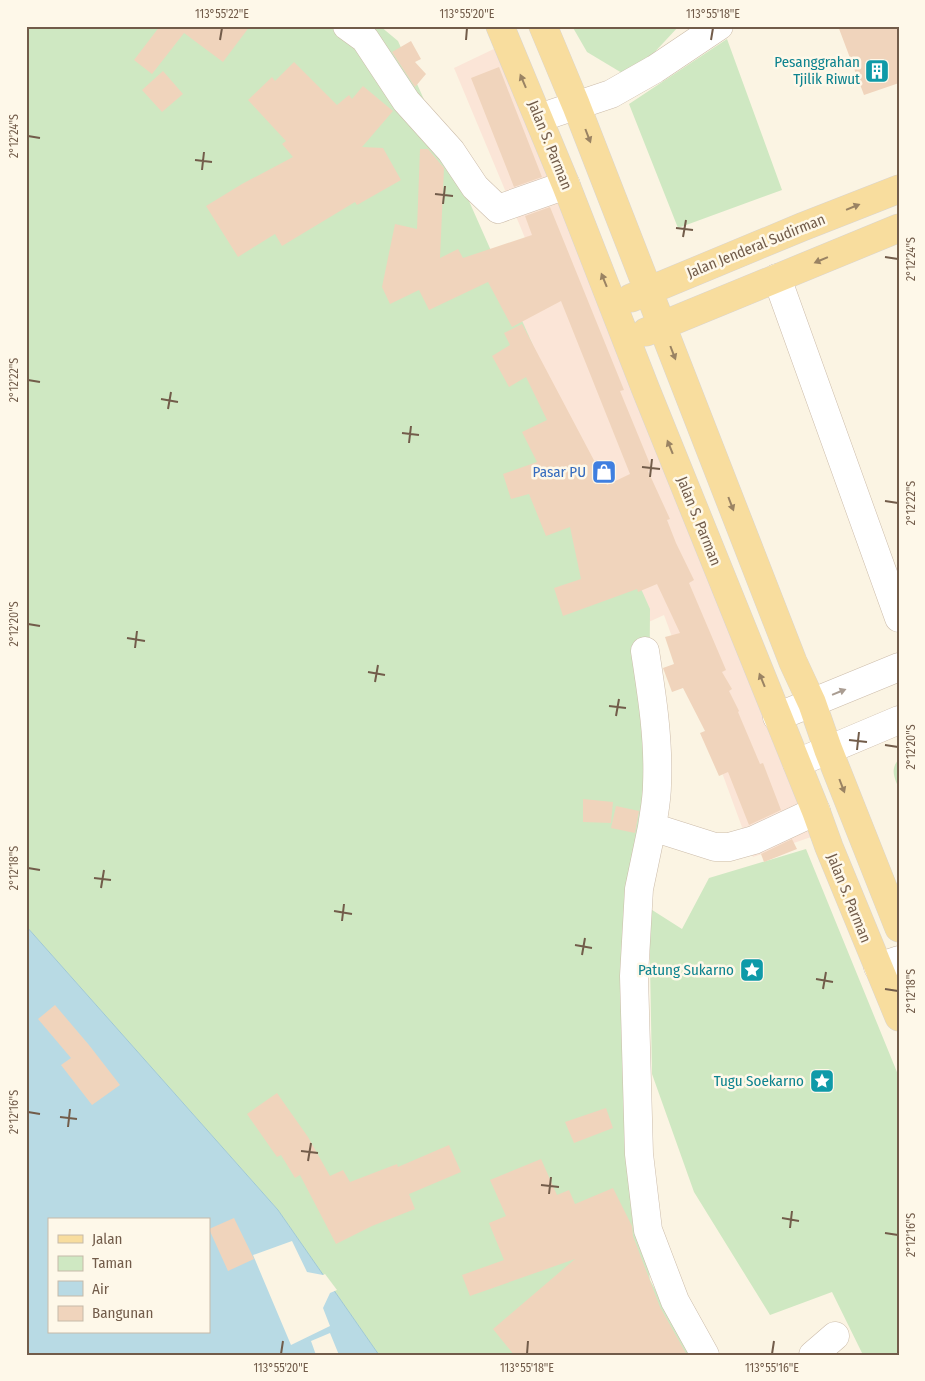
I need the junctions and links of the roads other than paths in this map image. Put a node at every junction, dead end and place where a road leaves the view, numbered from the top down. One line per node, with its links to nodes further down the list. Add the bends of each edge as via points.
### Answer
1 (500, 26): 6 (main road, Jalan S. Parman, one-way to 1)
2 (543, 26): 5 (main road)
3 (719, 26): 5 (street, via 655,69 610,94)
4 (356, 33): 7 (street, via 475,187 498,208)
5 (576, 105): 6 (street); 11 (main road, one-way to 11)
6 (539, 118): 7 (main road, Jalan S. Parman)
7 (566, 185): 12 (main road, Jalan S. Parman, one-way to 7)
8 (899, 189): 11 (main road, Jalan Jenderal Sudirman, one-way to 8)
9 (899, 228): 10 (main road, one-way to 10)
10 (777, 278): 13 (main road); 15 (street)
11 (649, 291): 12 (main road, Jalan Jenderal Sudirman); 13 (main road)
12 (614, 306): 14 (main road, Jalan S. Parman)
13 (662, 326): 14 (main road); 18 (main road, one-way to 18)
14 (627, 340): 19 (main road, Jalan S. Parman, one-way to 14)
15 (899, 618)
16 (645, 651): 24 (street, via 658,752)
17 (899, 667): 18 (street, one-way to 17)
18 (812, 703): 19 (street); 21 (main road)
19 (778, 717): 22 (main road, Jalan S. Parman)
20 (899, 720): 21 (street)
21 (828, 749): 22 (street); 25 (main road, one-way to 25)
22 (797, 764): 23 (main road, Jalan S. Parman)
23 (816, 811): 24 (street, via 754,840 729,847 716,847); 26 (main road, Jalan S. Parman, via 828,847)
24 (652, 827): 29 (street, via 639,889 634,976 639,1154 648,1230 675,1301)
25 (899, 928)
26 (888, 964): 27 (main road, Jalan S. Parman)
27 (899, 1017)
28 (835, 1336): 30 (street)
29 (706, 1355)
30 (813, 1355)

